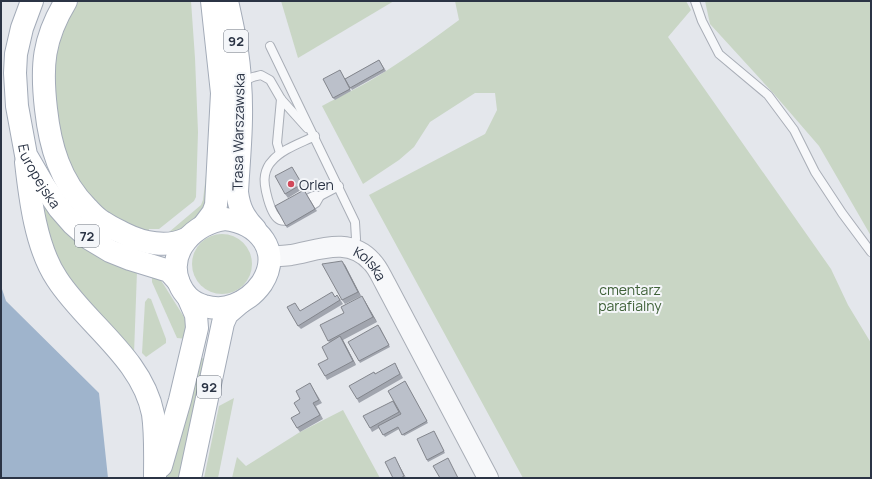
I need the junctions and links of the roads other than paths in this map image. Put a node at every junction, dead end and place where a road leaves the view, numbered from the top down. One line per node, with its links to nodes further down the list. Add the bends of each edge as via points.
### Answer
1 (32, 1): 11 (main road, Europejska / 72, via 22,28 15,72 17,106)
2 (66, 1): 17 (main road, Europejska / 72, via 50,34 44,64 44,89 50,136 62,173 91,213 120,232 152,243)
3 (212, 1): 15 (main road, Trasa Warszawska / 92, via 221,76 222,114 216,205)
4 (227, 1): 7 (main road, Trasa Warszawska / 92, via 236,44)
5 (695, 1): 19 (lane, via 719,54 768,95 794,130 815,172)
6 (270, 46): 9 (lane, Kolska)
7 (240, 82): 8 (lane, via 261,75 266,77); 16 (main road, Trasa Warszawska / 92, via 237,192 244,216)
8 (282, 99): 9 (lane); 10 (lane, via 276,143)
9 (315, 136): 10 (lane); 12 (lane, Kolska)
10 (280, 153): 13 (lane, via 272,160 265,175 268,195 280,220 286,221 316,203)
11 (26, 155): 21 (main road, Europejska / 72, via 44,186 73,224 100,245 119,255 169,271); 23 (main road, via 39,235 56,278 118,350 143,386 152,414)
12 (339, 186): 13 (lane); 18 (lane, Kolska, via 355,222)
13 (320, 196): 14 (lane, via 313,196)
14 (294, 206)
15 (204, 225): 16 (main road, 92, via 230,219 240,221); 17 (main road, 92)
16 (258, 233): 20 (main road, 92, via 266,244)
17 (186, 239): 21 (main road, 92, via 176,261 175,271)
18 (354, 249): 20 (street, via 332,247); 25 (street, Kolska, via 369,258 376,267)
19 (871, 252)
20 (269, 257): 22 (main road, 92, via 269,266 260,285)
21 (184, 290): 22 (main road, 92, via 204,306 214,309 228,308); 23 (main road, 92, via 196,315 196,335 180,400)
22 (241, 302): 24 (main road, 92, via 228,314 224,323)
23 (156, 478)
24 (190, 478)
25 (488, 478)

